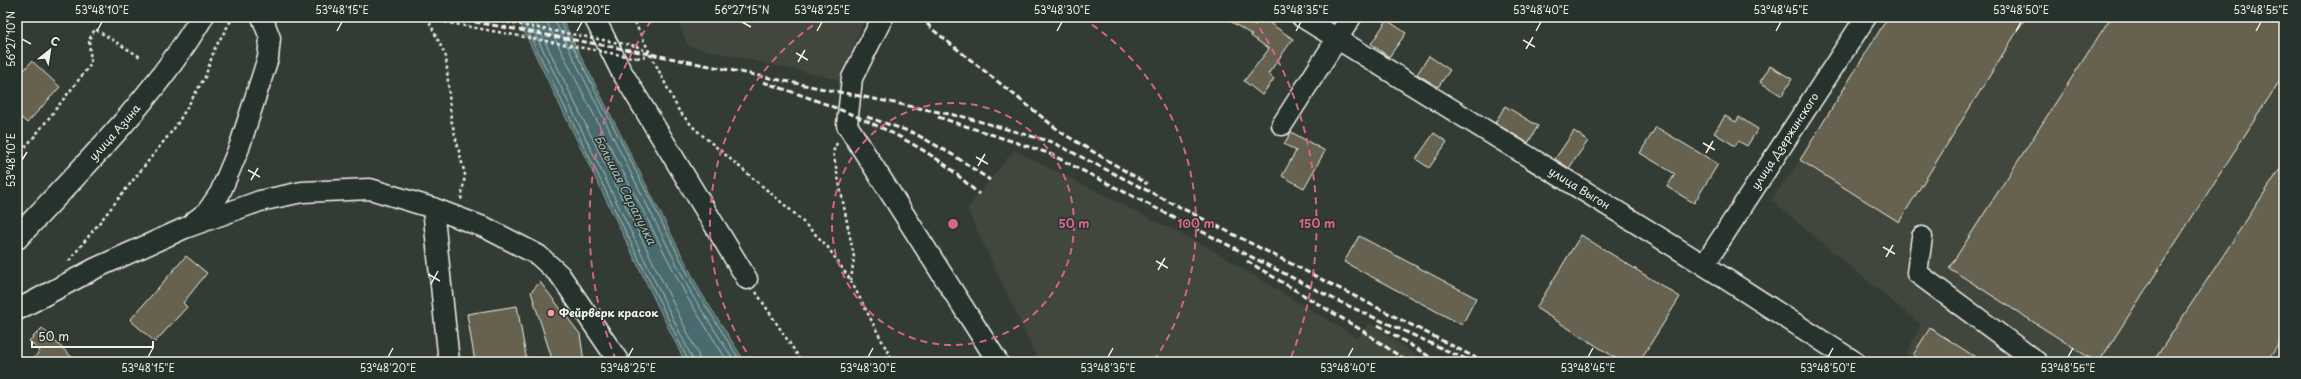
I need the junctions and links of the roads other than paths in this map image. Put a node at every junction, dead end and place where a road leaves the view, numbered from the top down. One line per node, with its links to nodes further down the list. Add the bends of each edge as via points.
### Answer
1 (202, 17): 13 (main road, улица Азина, via 155,84 103,146)
2 (262, 17): 11 (street, via 270,38 268,58 238,148 220,193 207,212)
3 (594, 17): 15 (street, via 620,69)
4 (882, 17): 19 (street, via 852,78 847,124)
5 (1302, 17): 8 (street, улица Выгон)
6 (1351, 17): 8 (street)
7 (1859, 19): 14 (street, улица Дзержинского)
8 (1335, 39): 9 (street); 14 (street, улица Выгон)
9 (1282, 125)
10 (433, 208): 11 (street, via 370,189 334,189 302,192 260,202); 17 (street); 18 (street, via 525,247 549,264 573,293)
11 (185, 228): 16 (street, via 96,268)
12 (1922, 237): 21 (street, via 1917,273)
13 (17, 238)
14 (1704, 265): 20 (street, улица Выгон)
15 (747, 279)
16 (17, 310)
17 (449, 362)
18 (619, 362)
19 (998, 362)
20 (1854, 362)
21 (2037, 362)

